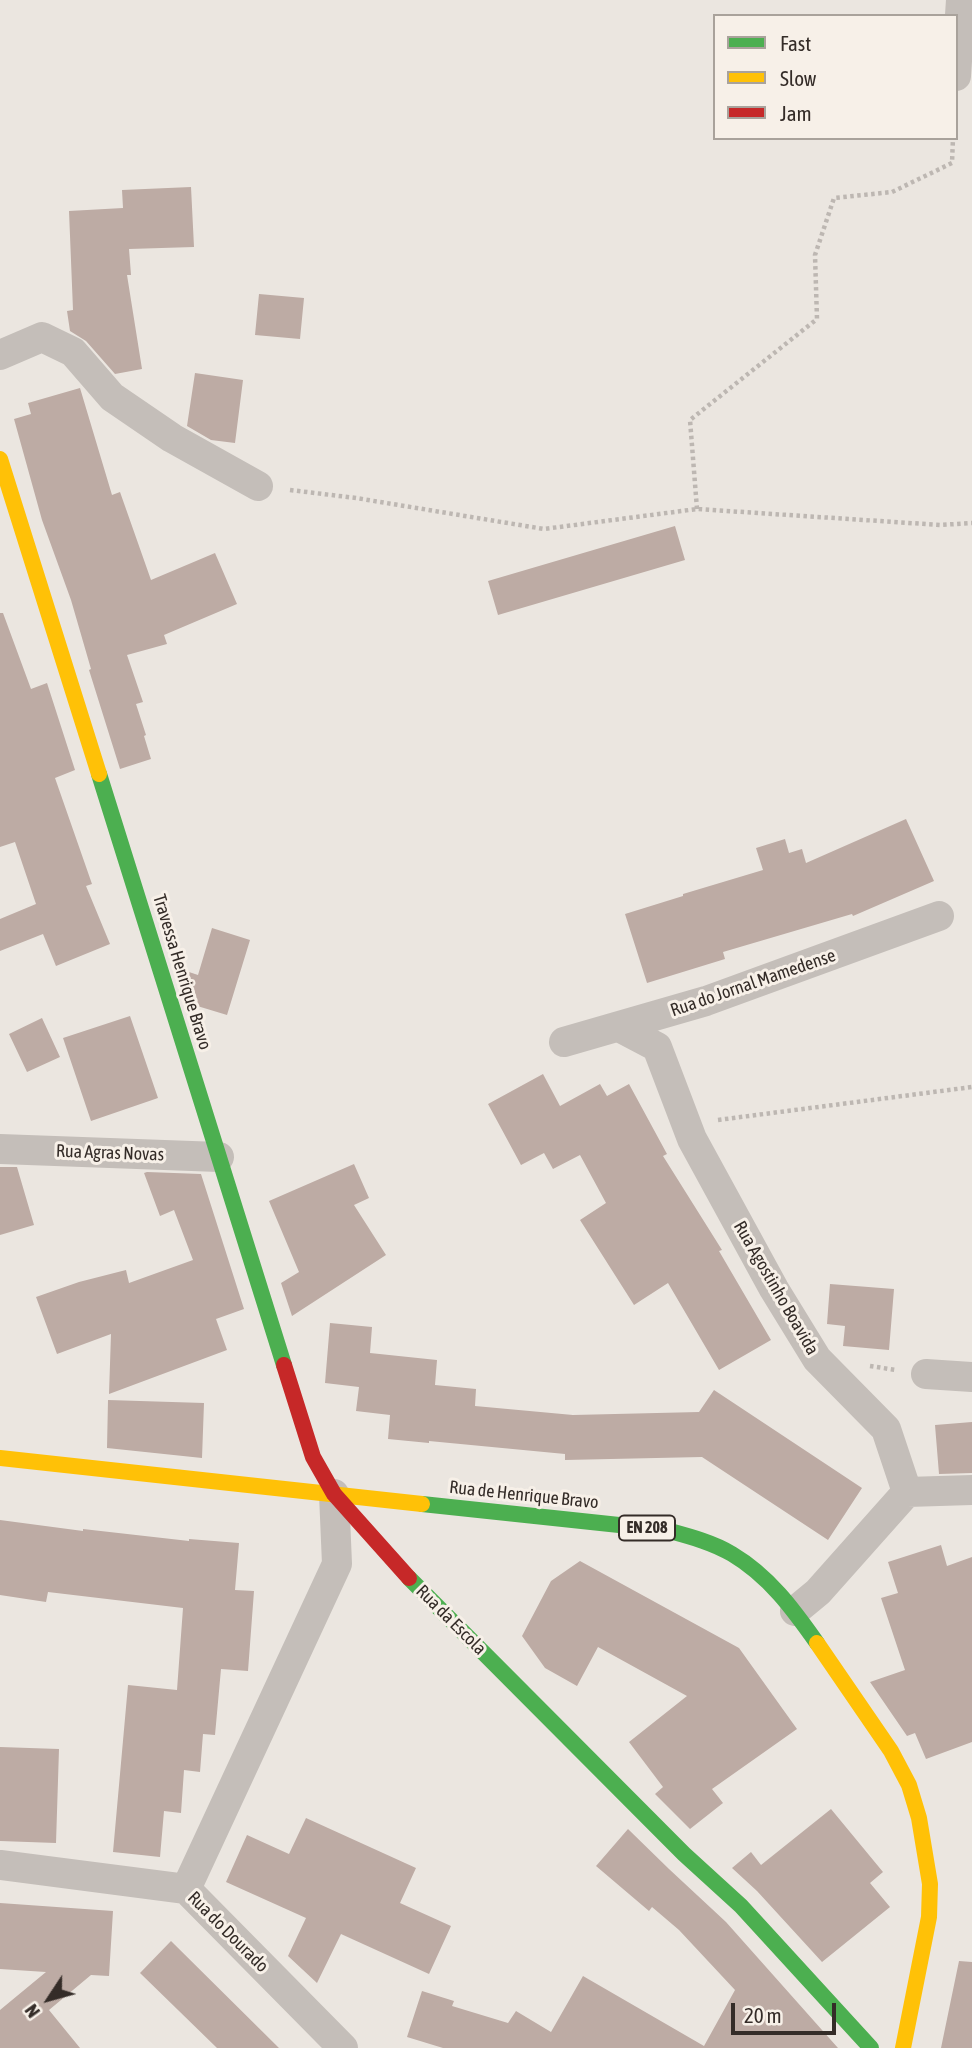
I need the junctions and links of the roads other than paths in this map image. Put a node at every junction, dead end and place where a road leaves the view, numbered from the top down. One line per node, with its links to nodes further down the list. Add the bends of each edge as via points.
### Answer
1 (961, 0): 2 (street)
2 (958, 46)
3 (0, 355): 5 (street, via 42,337 74,352 112,397 172,438)
4 (0, 459): 10 (street, Travessa Henrique Bravo)
5 (258, 486)
6 (939, 916): 7 (street, Rua do Jornal Mamedense, via 706,1001)
7 (620, 1027): 8 (street, Rua do Jornal Mamedense); 15 (street, Rua Agostinho Boavida, via 657,1047 692,1139 774,1289 817,1359 886,1429)
8 (564, 1042)
9 (0, 1149): 10 (street, Rua Agras Novas)
10 (219, 1157): 16 (street, Travessa Henrique Bravo, via 313,1457)
11 (926, 1374): 12 (street)
12 (972, 1377)
13 (0, 1458): 16 (street, Rua de Henrique Bravo / EN 208)
14 (972, 1490): 15 (street)
15 (907, 1492): 17 (street, via 818,1592)
16 (334, 1494): 17 (street, Rua de Henrique Bravo / EN 208, via 666,1530 731,1553 765,1577); 19 (street, via 337,1564); 21 (street, Rua da Escola, via 397,1566 741,1906)
17 (795, 1611): 22 (street, Rua de Henrique Bravo / EN 208, via 891,1751 909,1784 919,1818 930,1884 929,1917)
18 (0, 1865): 19 (street, Rua do Dourado)
19 (186, 1889): 20 (street, Rua do Dourado)
20 (343, 2048)
21 (871, 2048)
22 (904, 2048)

